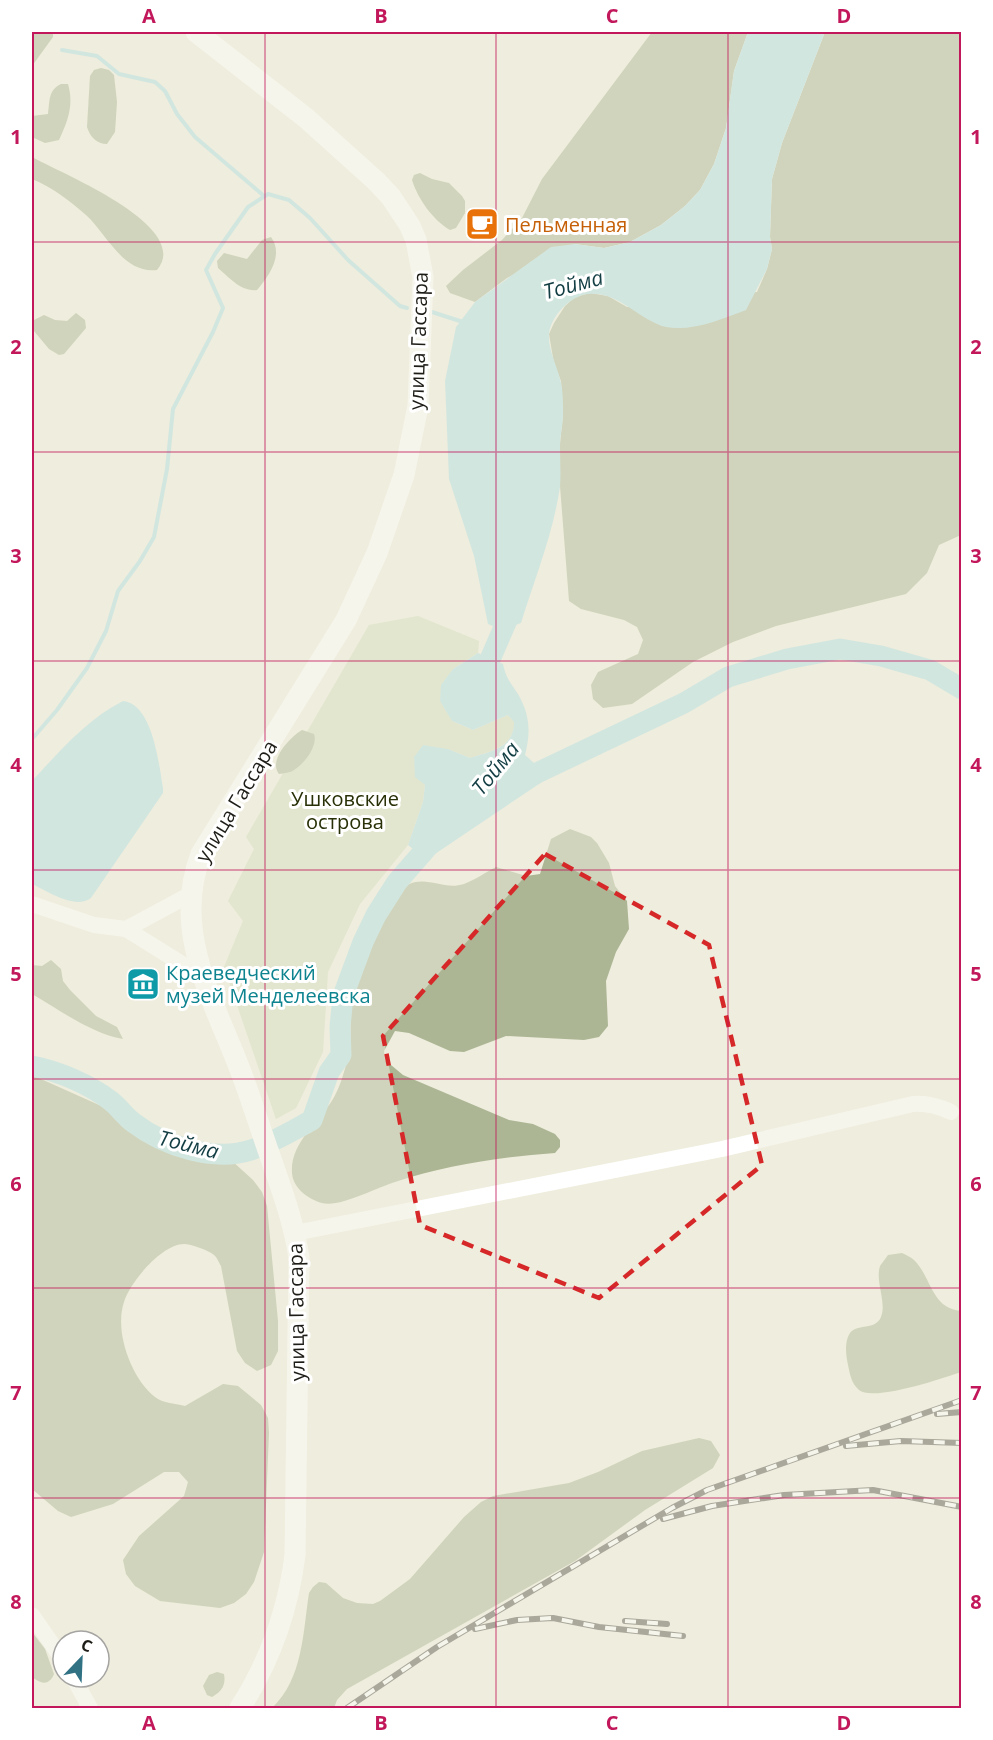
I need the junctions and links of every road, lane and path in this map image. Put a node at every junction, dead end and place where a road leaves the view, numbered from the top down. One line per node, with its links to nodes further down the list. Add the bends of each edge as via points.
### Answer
1 (196, 32): 2 (main road, улица Гассара, via 306,118 391,197 416,240 423,277 418,406 404,475 377,554 346,620 201,854)
2 (191, 894): 4 (street); 5 (main road, улица Гассара, via 191,932)
3 (32, 904): 4 (street, via 94,925)
4 (126, 928): 5 (street)
5 (203, 977): 7 (main road, улица Гассара)
6 (951, 1112): 7 (street, via 926,1103 913,1104 723,1149)
7 (295, 1233): 12 (main road, улица Гассара, via 295,1555 278,1631)
8 (32, 1615): 9 (street)
9 (51, 1643)
10 (80, 1689): 11 (street)
11 (90, 1708)
12 (240, 1708)

